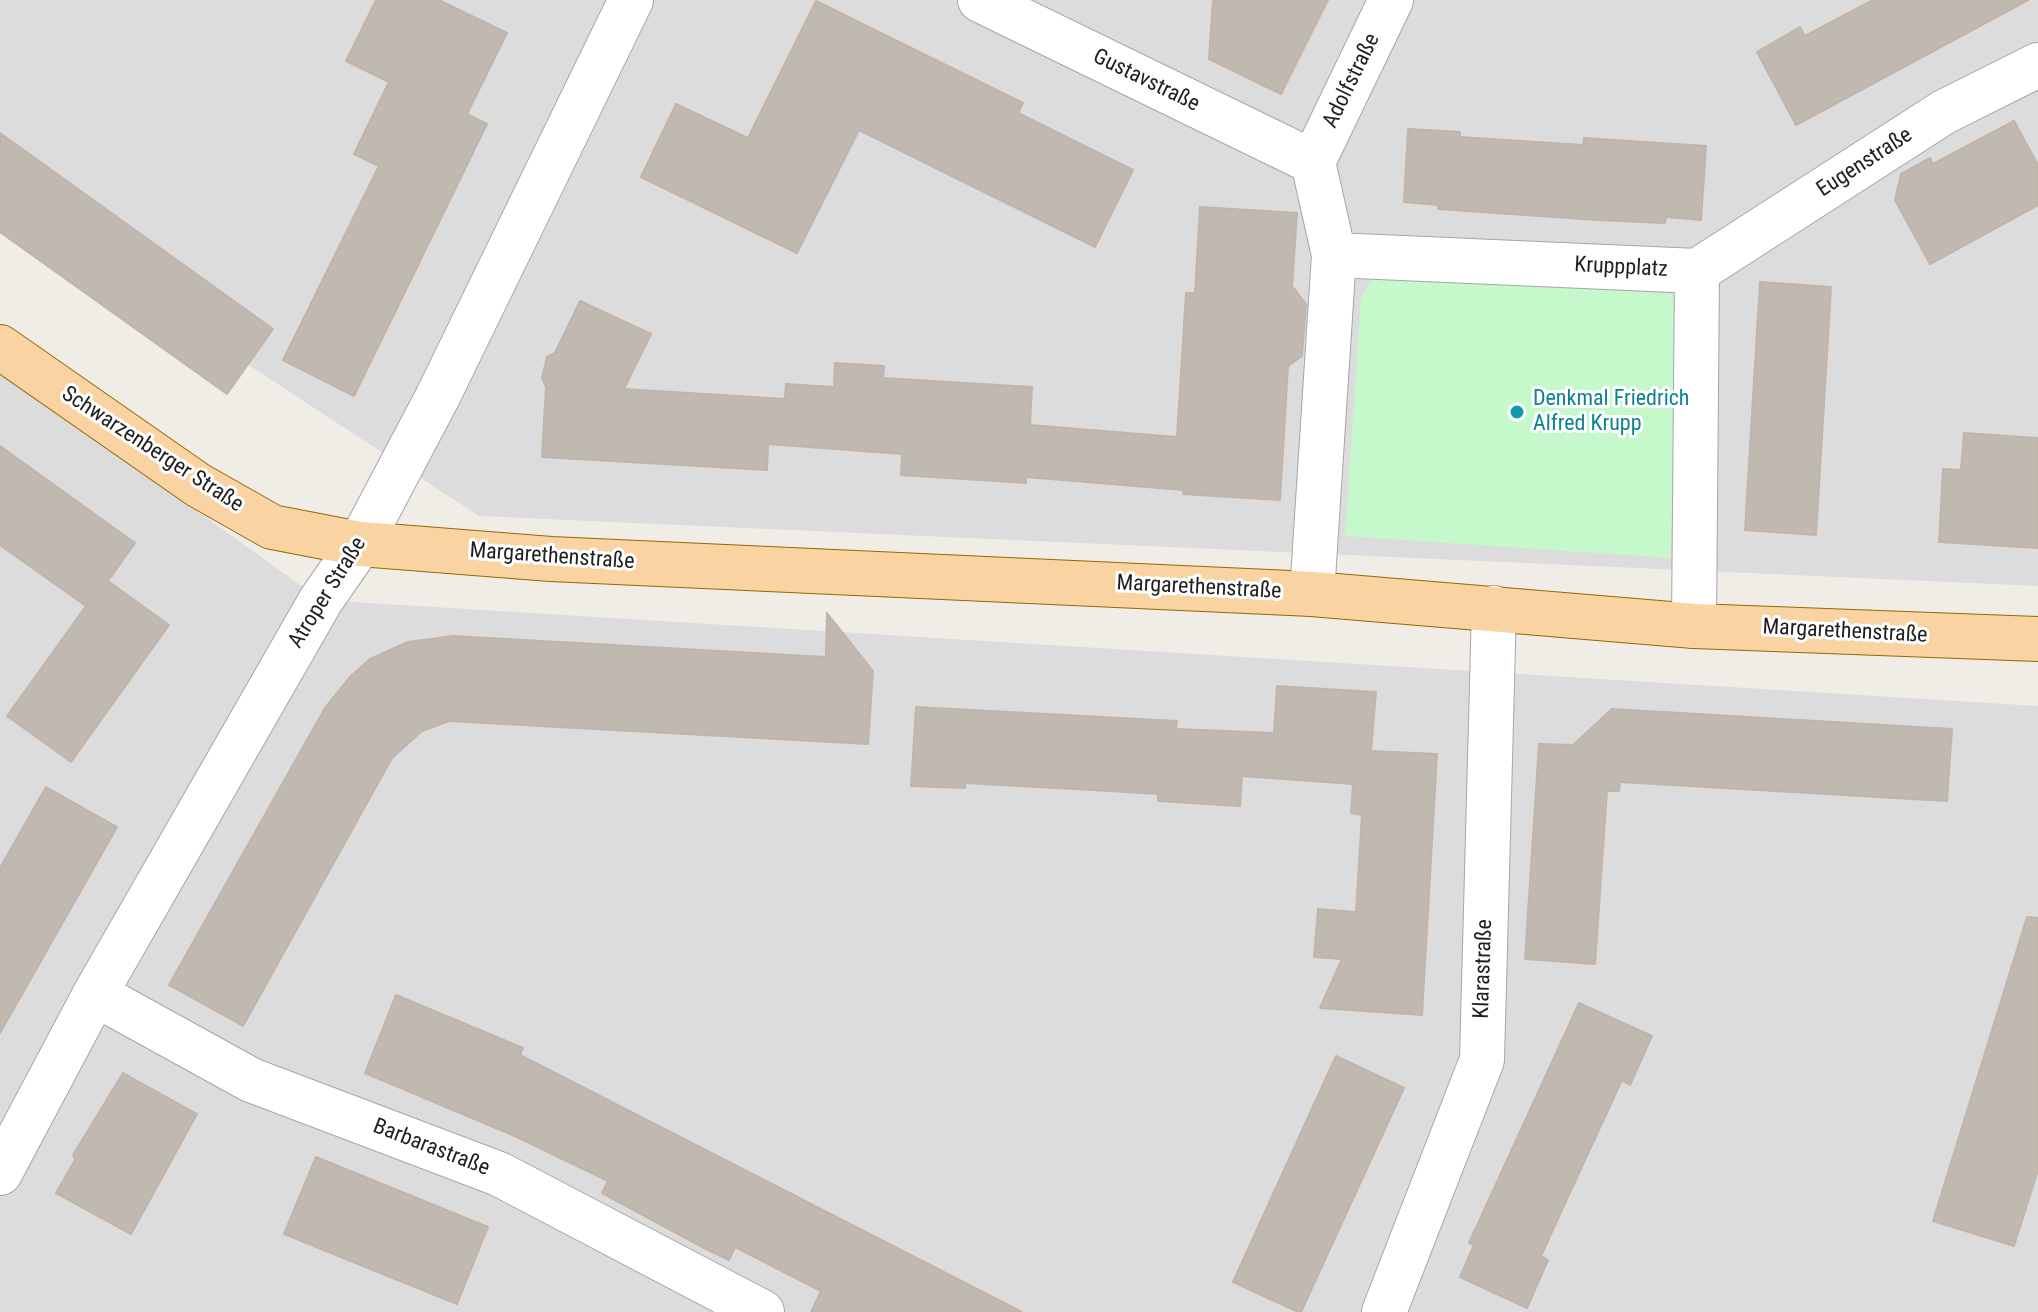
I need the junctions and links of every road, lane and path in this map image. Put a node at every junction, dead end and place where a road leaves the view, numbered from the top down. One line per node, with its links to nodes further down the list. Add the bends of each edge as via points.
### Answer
1 (980, 0): 5 (street, Gustavstraße)
2 (1391, 0): 5 (street, Adolfstraße)
3 (619, 4): 9 (street, Atroper Straße, via 438,396)
4 (2038, 65): 7 (street, Eugenstraße, via 1944,112)
5 (1313, 162): 6 (street)
6 (1334, 255): 7 (street, Kruppplatz); 10 (street)
7 (1697, 271): 12 (street, Kruppplatz)
8 (0, 347): 9 (main road, Schwarzenberger Straße, via 198,485 272,527)
9 (360, 544): 10 (main road, Margarethenstraße, via 551,559); 14 (street, Atroper Straße, via 321,600)
10 (1312, 594): 11 (main road, Margarethenstraße)
11 (1494, 608): 12 (main road, Margarethenstraße); 17 (street, Klarastraße, via 1482,1060)
12 (1694, 626): 13 (main road, Margarethenstraße)
13 (2038, 639)
14 (95, 994): 15 (street, Atroper Straße); 16 (street, Barbarastraße, via 251,1080 499,1174)
15 (0, 1173)
16 (762, 1312)
17 (1384, 1312)

